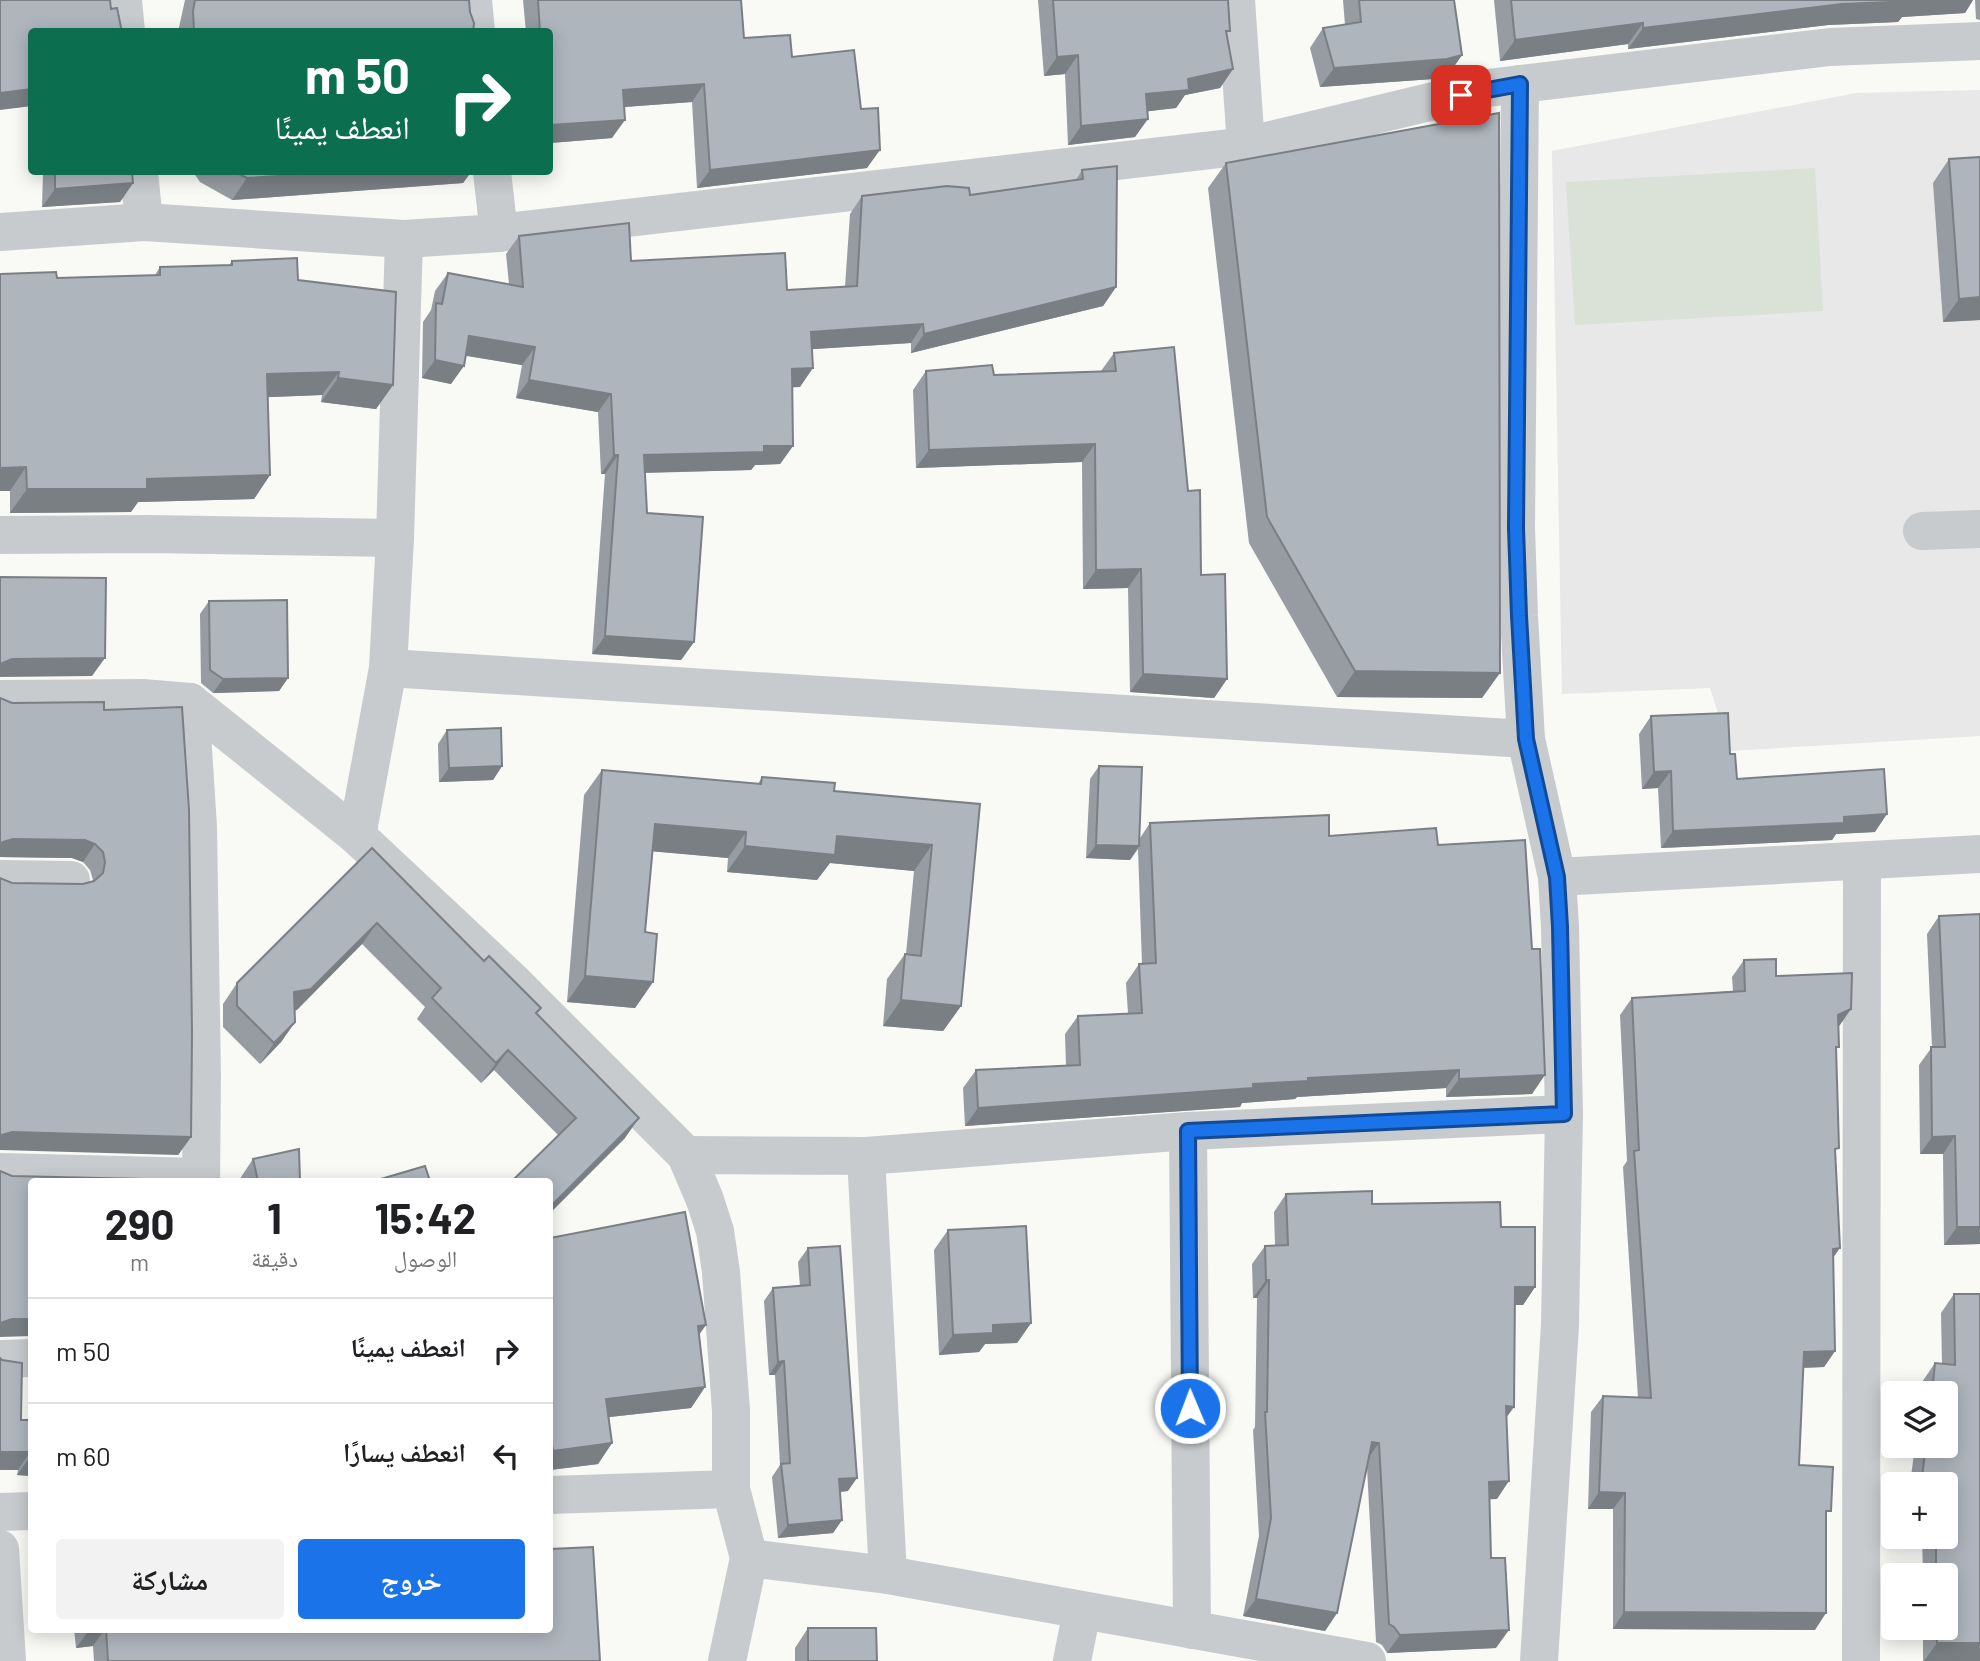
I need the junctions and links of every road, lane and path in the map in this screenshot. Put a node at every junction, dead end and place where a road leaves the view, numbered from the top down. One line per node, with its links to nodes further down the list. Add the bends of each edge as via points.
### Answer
1 (123, 0): 4 (street)
2 (473, 0): 5 (street)
3 (1236, 0): 8 (street)
4 (126, 28)
5 (476, 28)
6 (1980, 41): 7 (street, via 1830,47)
7 (1520, 84): 8 (street); 22 (street, via 1516,528)
8 (1245, 146): 13 (street)
9 (139, 175): 11 (street)
10 (492, 175): 13 (street)
11 (144, 222): 12 (street); 14 (street)
12 (0, 232)
13 (499, 233): 14 (street)
14 (404, 239): 18 (street)
15 (1980, 529): 16 (street)
16 (1922, 531)
17 (0, 535): 18 (street)
18 (396, 538): 19 (street)
19 (388, 668): 22 (street); 23 (street)
20 (0, 699): 21 (street)
21 (190, 702): 23 (street); 35 (street, via 198,827)
22 (1526, 739): 26 (street)
23 (357, 836): 31 (street, via 522,991)
24 (1980, 854): 25 (street)
25 (1862, 861): 26 (street); 52 (street)
26 (1557, 877): 29 (street)
27 (0, 879): 28 (street)
28 (71, 880)
29 (1564, 1114): 30 (street); 51 (street, via 1560,1325)
30 (1188, 1131): 32 (street); 46 (street)
31 (686, 1155): 32 (street); 38 (street, via 715,1231 721,1272 731,1411)
32 (866, 1156): 44 (street)
33 (0, 1172): 34 (street)
34 (172, 1178)
35 (201, 1178)
36 (28, 1358): 37 (street)
37 (0, 1359)
38 (731, 1489): 39 (street); 43 (street)
39 (553, 1495)
40 (28, 1511): 41 (street)
41 (0, 1512)
42 (0, 1549): 47 (street)
43 (750, 1558): 44 (street); 48 (street)
44 (888, 1575): 45 (street)
45 (1082, 1611): 46 (street); 49 (street)
46 (1192, 1630): 50 (street)
47 (8, 1661)
48 (727, 1661)
49 (1072, 1661)
50 (1367, 1661)
51 (1539, 1661)
52 (1861, 1661)

